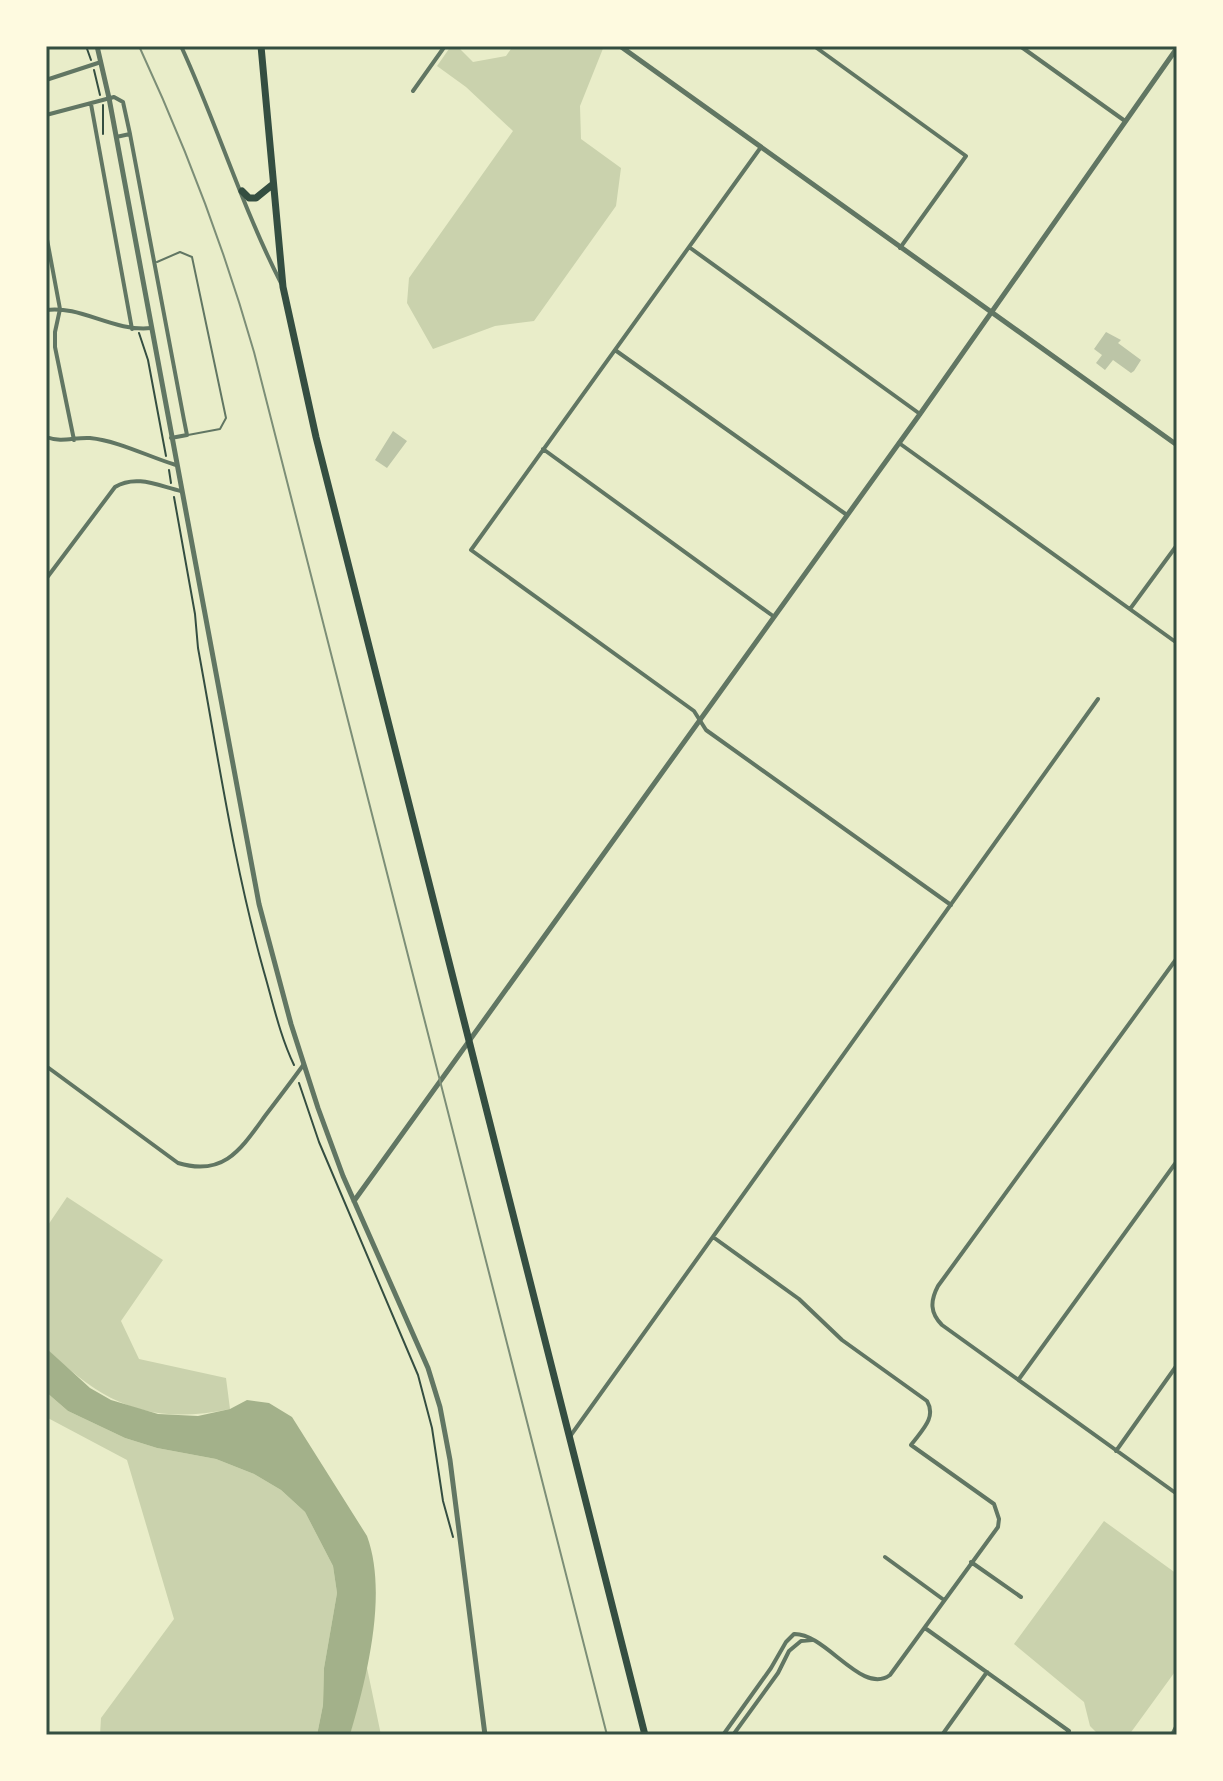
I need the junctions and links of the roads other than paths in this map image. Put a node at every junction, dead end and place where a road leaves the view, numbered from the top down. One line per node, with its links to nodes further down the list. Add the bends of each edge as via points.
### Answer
1 (97, 46): 9 (street)
2 (181, 46): 20 (street)
3 (261, 46): 19 (highway)
4 (445, 46): 11 (street)
5 (620, 46): 18 (street)
6 (814, 46): 23 (street, via 966,156)
7 (1020, 46): 15 (street)
8 (1177, 48): 15 (street)
9 (101, 62): 10 (street); 12 (street)
10 (46, 80)
11 (413, 91)
12 (109, 98): 13 (street); 16 (street, via 123,102); 17 (street)
13 (91, 104): 14 (street); 32 (street)
14 (46, 115)
15 (1125, 121): 30 (street)
16 (130, 134): 17 (street); 24 (street)
17 (116, 137): 27 (street)
18 (761, 147): 22 (street); 23 (street)
19 (272, 185): 20 (highway, via 256,198); 26 (highway)
20 (242, 191): 26 (street)
21 (46, 234): 28 (street)
22 (689, 247): 33 (street); 34 (street)
23 (900, 248): 30 (street)
24 (153, 264): 25 (street); 35 (lane, via 180,252 192,257 226,418 220,429)
25 (158, 287): 27 (street); 35 (street)
26 (283, 287): 54 (highway, via 336,523)
27 (144, 290): 31 (street)
28 (60, 309): 29 (street); 32 (street); 38 (street, via 54,340)
29 (46, 310)
30 (991, 313): 34 (street); 40 (street)
31 (151, 328): 32 (street); 37 (street)
32 (135, 329)
33 (615, 350): 41 (street); 44 (street)
34 (920, 414): 39 (street)
35 (187, 435): 37 (street)
36 (46, 437): 38 (street)
37 (171, 438): 42 (street)
38 (74, 440): 42 (street, via 105,441)
39 (899, 443): 44 (street); 47 (street)
40 (1177, 445)
41 (543, 449): 48 (street); 51 (street, via 471,550)
42 (176, 465): 43 (street)
43 (181, 491): 46 (street, via 140,481 115,487); 55 (street, via 259,904)
44 (847, 515): 48 (street)
45 (1177, 545): 47 (street)
46 (46, 579)
47 (1130, 609): 49 (street)
48 (773, 616): 51 (street)
49 (1177, 643)
50 (1098, 699): 52 (street)
51 (699, 719): 52 (street, via 706,730); 54 (street)
52 (951, 905): 59 (street)
53 (1177, 958): 61 (street, via 938,1286 931,1305 942,1325)
54 (469, 1042): 58 (street); 62 (highway)
55 (304, 1064): 56 (street, via 236,1153 200,1167 178,1163); 58 (street)
56 (46, 1066)
57 (1177, 1161): 61 (street)
58 (354, 1201): 74 (street, via 413,1330 440,1407)
59 (713, 1237): 62 (street); 66 (street, via 927,1401 931,1417 911,1445 998,1511 998,1527)
60 (1177, 1365): 63 (street)
61 (1018, 1380): 63 (street)
62 (570, 1437): 75 (highway)
63 (1116, 1451): 64 (street)
64 (1177, 1494)
65 (885, 1557): 68 (street)
66 (971, 1562): 67 (street); 68 (street)
67 (1021, 1597)
68 (944, 1600): 69 (street)
69 (925, 1627): 70 (street, via 890,1675 877,1681); 71 (street)
70 (815, 1640): 76 (street, via 798,1634 789,1638); 77 (street, via 795,1645)
71 (987, 1672): 73 (street); 78 (street)
72 (1177, 1725): 79 (street)
73 (1068, 1733)
74 (485, 1735)
75 (645, 1735)
76 (723, 1735)
77 (733, 1735)
78 (942, 1735)
79 (1172, 1735)

